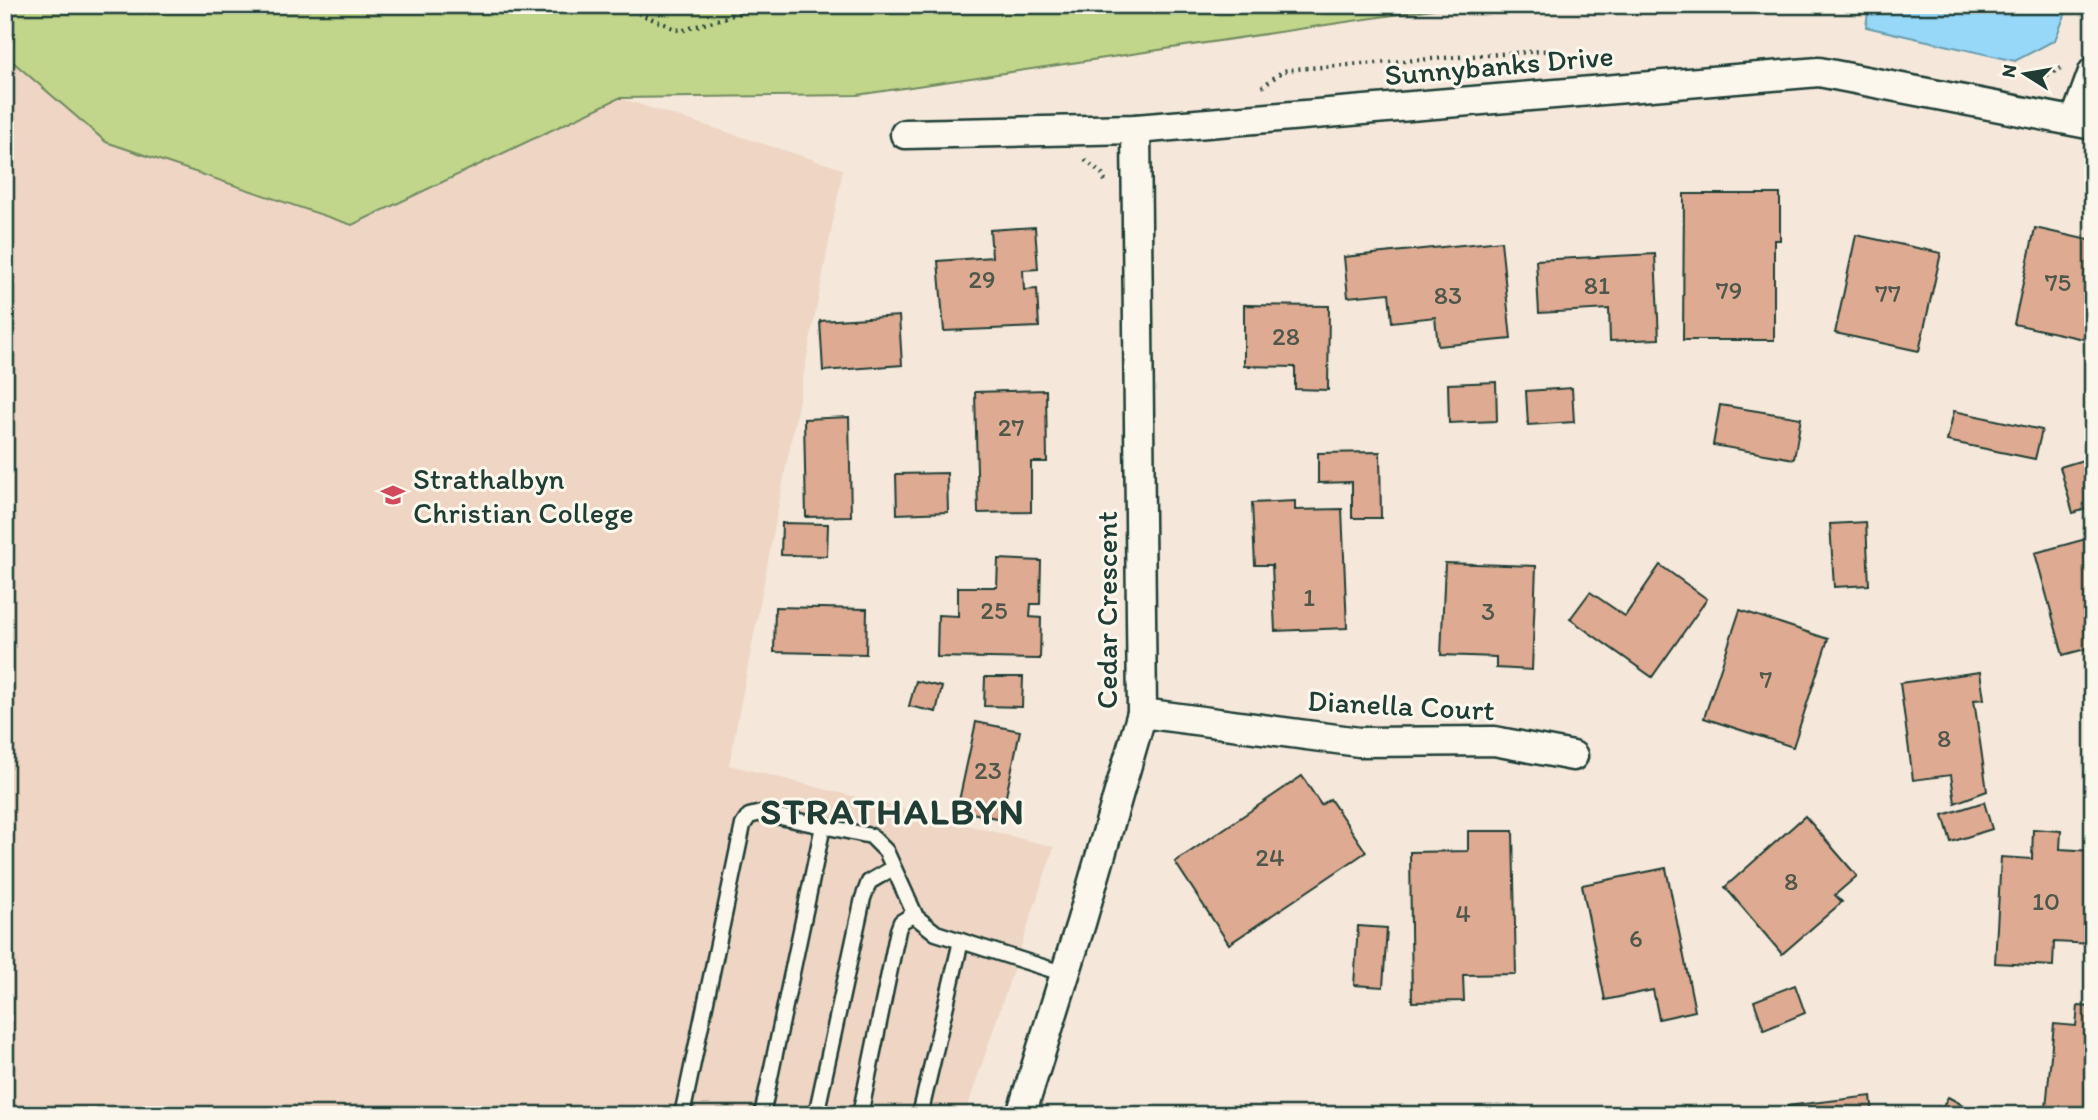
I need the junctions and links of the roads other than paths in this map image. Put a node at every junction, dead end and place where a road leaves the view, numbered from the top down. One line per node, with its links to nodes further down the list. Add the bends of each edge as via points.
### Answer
1 (2093, 72): 2 (street)
2 (2084, 123): 3 (street, Sunnybanks Drive, via 1818,72)
3 (1136, 130): 4 (street, Sunnybanks Drive); 5 (street, Cedar Crescent)
4 (905, 134)
5 (1142, 713): 6 (street, Dianella Court, via 1360,742 1494,741); 11 (street, Cedar Crescent)
6 (1573, 756)
7 (823, 826): 8 (lane, via 871,836); 12 (lane, via 761,813 749,816 743,825); 13 (lane)
8 (893, 868): 9 (lane); 14 (lane, via 869,882 863,898)
9 (914, 914): 10 (lane, via 936,933); 15 (lane, via 901,922 898,930)
10 (961, 941): 11 (lane); 16 (lane)
11 (1065, 974): 17 (street, Cedar Crescent)
12 (682, 1115)
13 (762, 1115)
14 (816, 1115)
15 (860, 1115)
16 (920, 1115)
17 (1021, 1115)

